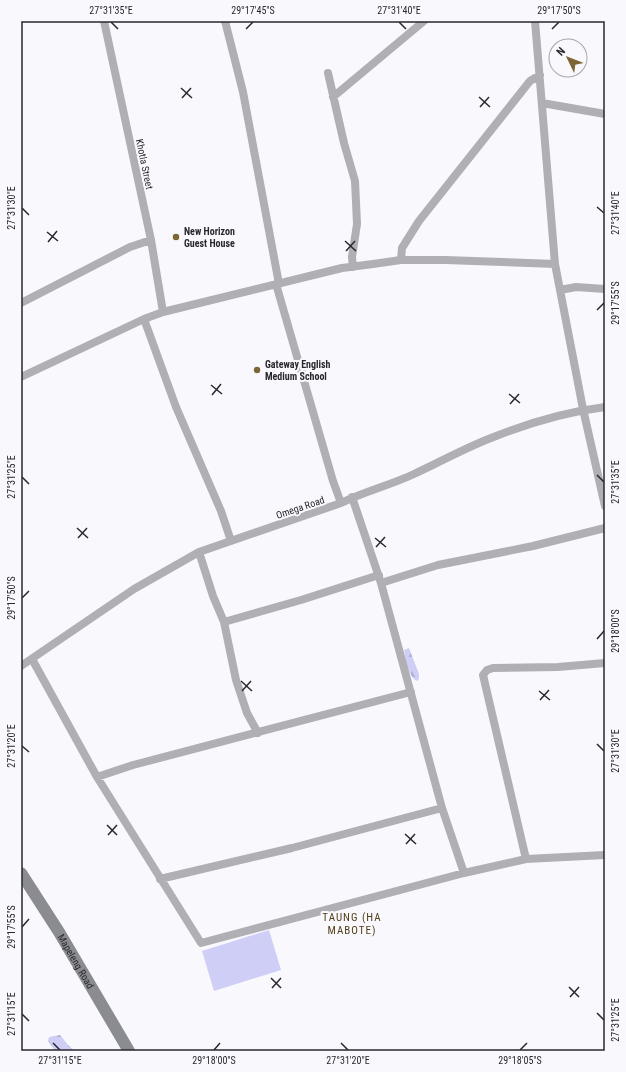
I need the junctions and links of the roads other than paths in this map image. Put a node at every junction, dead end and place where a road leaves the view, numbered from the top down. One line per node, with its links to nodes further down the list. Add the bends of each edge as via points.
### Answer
1 (104, 21): 10 (street, Khotla Street)
2 (225, 21): 14 (street, via 243,92)
3 (424, 21): 7 (street)
4 (535, 21): 6 (street)
5 (328, 73): 7 (street)
6 (540, 75): 8 (street); 11 (street, via 530,81 419,221 402,248)
7 (333, 97): 13 (street, via 355,181 357,224 352,257)
8 (542, 103): 9 (street); 12 (street)
9 (605, 114)
10 (151, 240): 17 (street, via 130,247); 18 (street, Khotla Street)
11 (401, 260): 12 (street); 13 (street)
12 (555, 264): 16 (street)
13 (354, 267): 14 (street)
14 (278, 284): 18 (street); 24 (street)
15 (605, 289): 16 (street, via 576,287)
16 (560, 290): 22 (street)
17 (21, 302)
18 (164, 312): 19 (street)
19 (144, 319): 20 (street); 27 (street, via 176,407 221,510)
20 (21, 377)
21 (605, 406): 22 (street, Omega Road)
22 (583, 409): 23 (street, Omega Road, via 490,438 413,475); 25 (street)
23 (352, 497): 24 (street, Omega Road); 29 (street)
24 (341, 503): 27 (street, Omega Road)
25 (605, 506)
26 (605, 528): 29 (street)
27 (231, 540): 28 (street, Omega Road)
28 (199, 552): 30 (street); 31 (street, Omega Road, via 134,589)
29 (380, 579): 30 (street); 34 (street)
30 (224, 622): 35 (street, via 236,680 247,712)
31 (32, 659): 33 (street, Omega Road); 36 (street)
32 (605, 663): 39 (street, via 493,668 483,675)
33 (21, 666)
34 (411, 692): 35 (street); 37 (street)
35 (258, 733): 36 (street, via 133,765)
36 (97, 777): 42 (street)
37 (442, 808): 41 (street); 42 (street, via 292,848)
38 (605, 855): 39 (street)
39 (526, 859): 41 (street)
40 (21, 873): 43 (street, Mapeleng Road, via 59,932)
41 (464, 873): 42 (street, via 201,943)
42 (160, 879)
43 (128, 1051)

